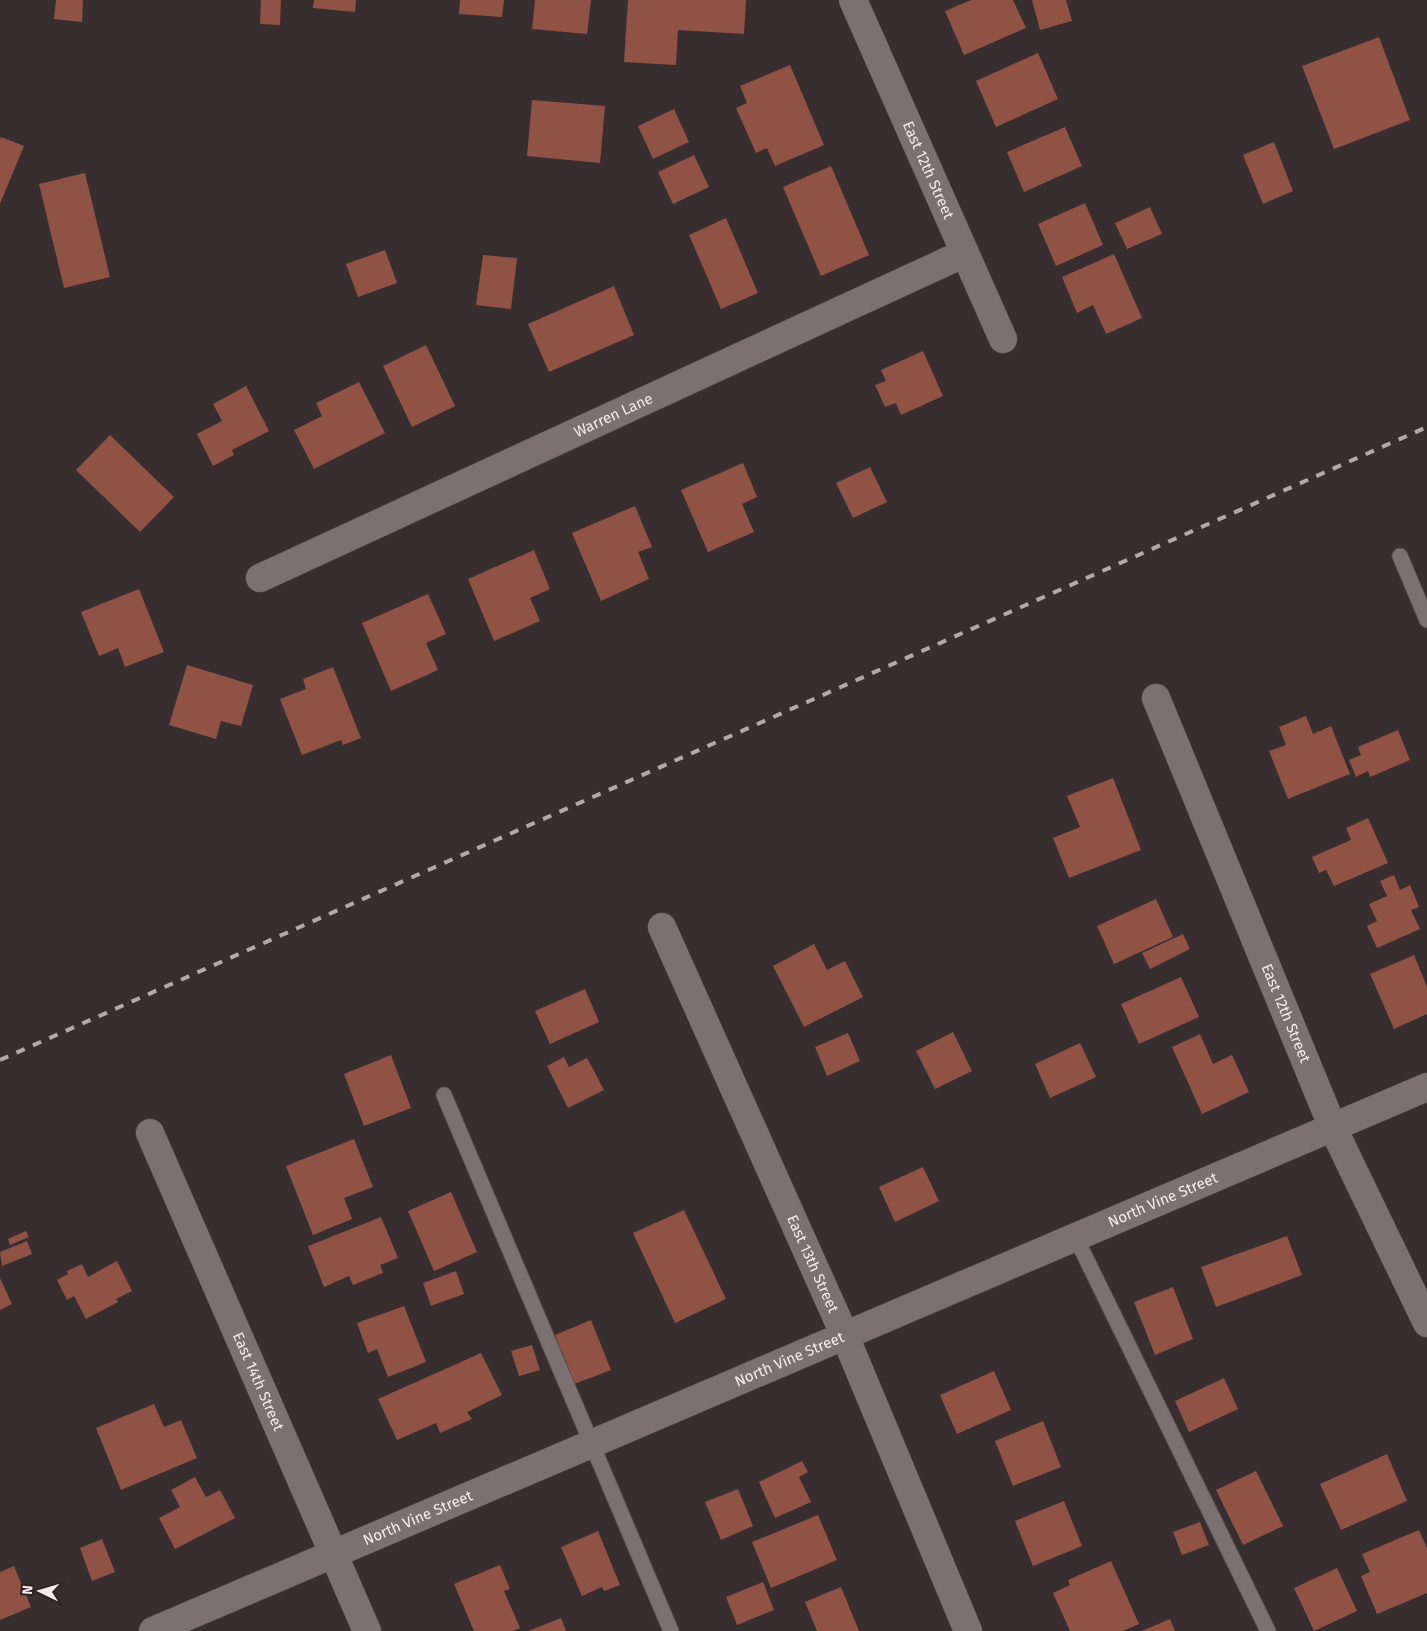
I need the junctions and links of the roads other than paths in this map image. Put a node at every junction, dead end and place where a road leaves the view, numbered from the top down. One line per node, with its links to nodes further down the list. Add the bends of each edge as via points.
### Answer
1 (853, 0): 2 (street, East 12th Street)
2 (965, 253): 3 (street, East 12th Street); 5 (street, Warren Lane)
3 (1003, 340)
4 (1400, 556): 6 (lane)
5 (260, 578)
6 (1427, 620)
7 (1156, 698): 11 (street, East 12th Street)
8 (662, 927): 15 (street, East 13th Street)
9 (1427, 1088): 11 (street, North Vine Street)
10 (444, 1095): 16 (lane)
11 (1333, 1128): 13 (street, North Vine Street); 14 (street, East 12th Street)
12 (150, 1133): 17 (street, East 14th Street)
13 (1076, 1238): 15 (street, North Vine Street); 22 (lane)
14 (1427, 1323)
15 (845, 1336): 16 (street, North Vine Street); 21 (street, East 13th Street)
16 (592, 1444): 17 (street, North Vine Street); 20 (lane)
17 (334, 1554): 18 (street, North Vine Street); 19 (street, East 14th Street)
18 (153, 1631)
19 (367, 1631)
20 (671, 1631)
21 (968, 1631)
22 (1268, 1631)

